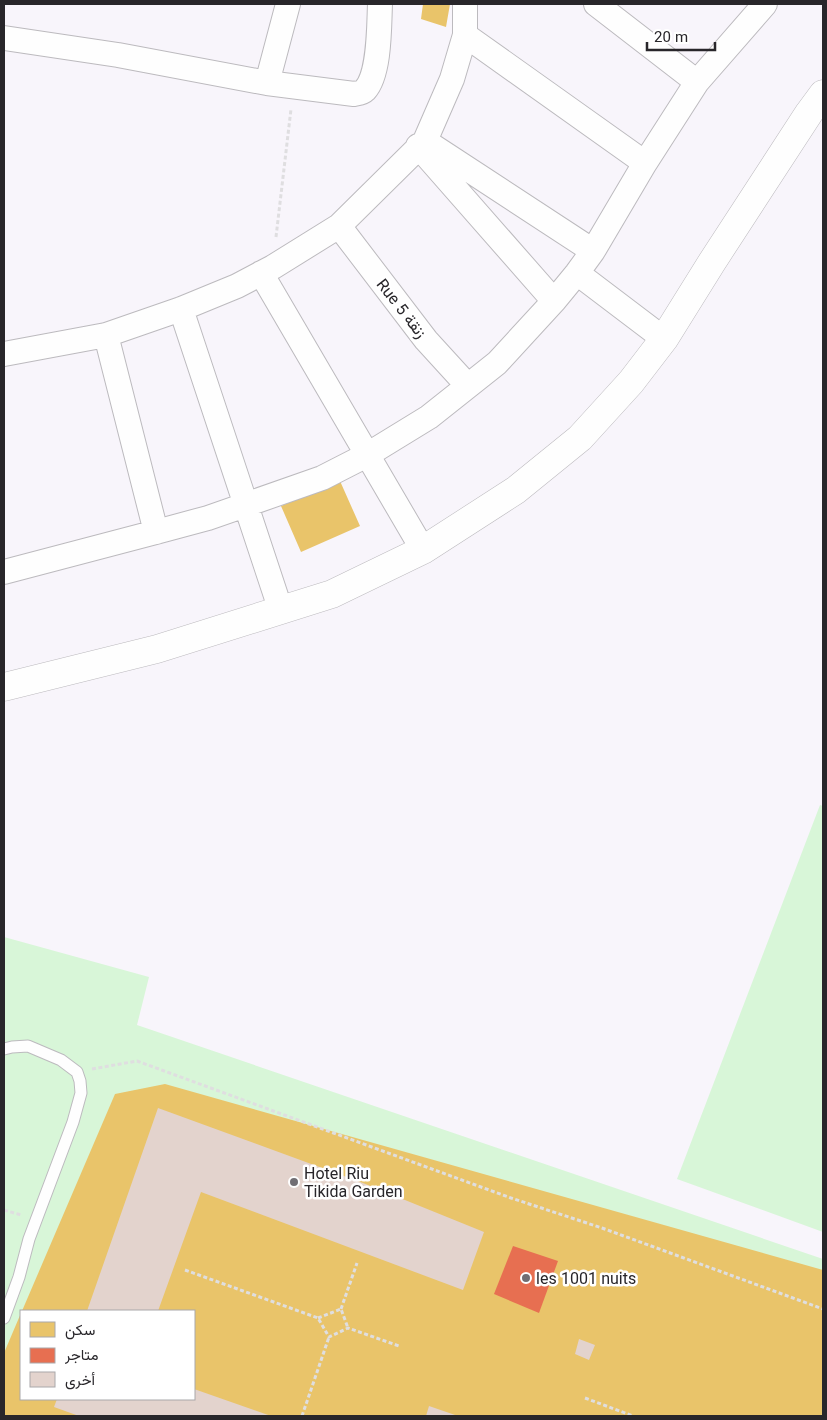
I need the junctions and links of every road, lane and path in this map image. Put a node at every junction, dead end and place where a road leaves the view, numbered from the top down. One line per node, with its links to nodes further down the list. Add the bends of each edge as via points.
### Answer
1 (288, 4): 9 (street)
2 (380, 4): 10 (street, via 376,62 366,89 354,94)
3 (465, 4): 6 (street)
4 (596, 4): 8 (street)
5 (753, 8): 8 (street)
6 (465, 35): 12 (street, via 452,79); 13 (street)
7 (4, 38): 9 (street)
8 (697, 82): 13 (street)
9 (267, 83): 10 (street)
10 (294, 86): 16 (path)
11 (823, 94): 21 (street)
12 (421, 144): 14 (street); 15 (street); 18 (street)
13 (645, 162): 15 (street)
14 (339, 226): 16 (street); 23 (street, Rue 5 زنقة, via 426,340)
15 (593, 251): 17 (street)
16 (267, 270): 19 (street, via 238,286); 24 (street)
17 (577, 273): 18 (street); 21 (street)
18 (554, 301): 23 (street, via 497,363)
19 (181, 309): 20 (street); 25 (street)
20 (106, 335): 22 (street); 26 (street)
21 (664, 339): 27 (street, via 631,382 580,438 516,490)
22 (4, 354)
23 (468, 386): 24 (street, via 429,417)
24 (367, 455): 25 (street, via 322,478); 27 (street)
25 (246, 505): 26 (street); 29 (street)
26 (156, 532): 28 (street)
27 (424, 550): 29 (street, via 332,594)
28 (4, 572)
29 (281, 611): 30 (street, via 157,649)
30 (4, 687)
31 (4, 1049): 32 (lane, via 28,1046 61,1060)
32 (77, 1072): 36 (path, via 137,1061); 37 (lane, via 82,1093 29,1238)
33 (357, 1263): 35 (path)
34 (185, 1270): 38 (path)
35 (341, 1309): 38 (path); 39 (path)
36 (823, 1309)
37 (4, 1318)
38 (318, 1318): 40 (path)
39 (348, 1328): 40 (path); 41 (path)
40 (329, 1337): 43 (path)
41 (399, 1346)
42 (585, 1398): 44 (path)
43 (302, 1416)
44 (633, 1416)

